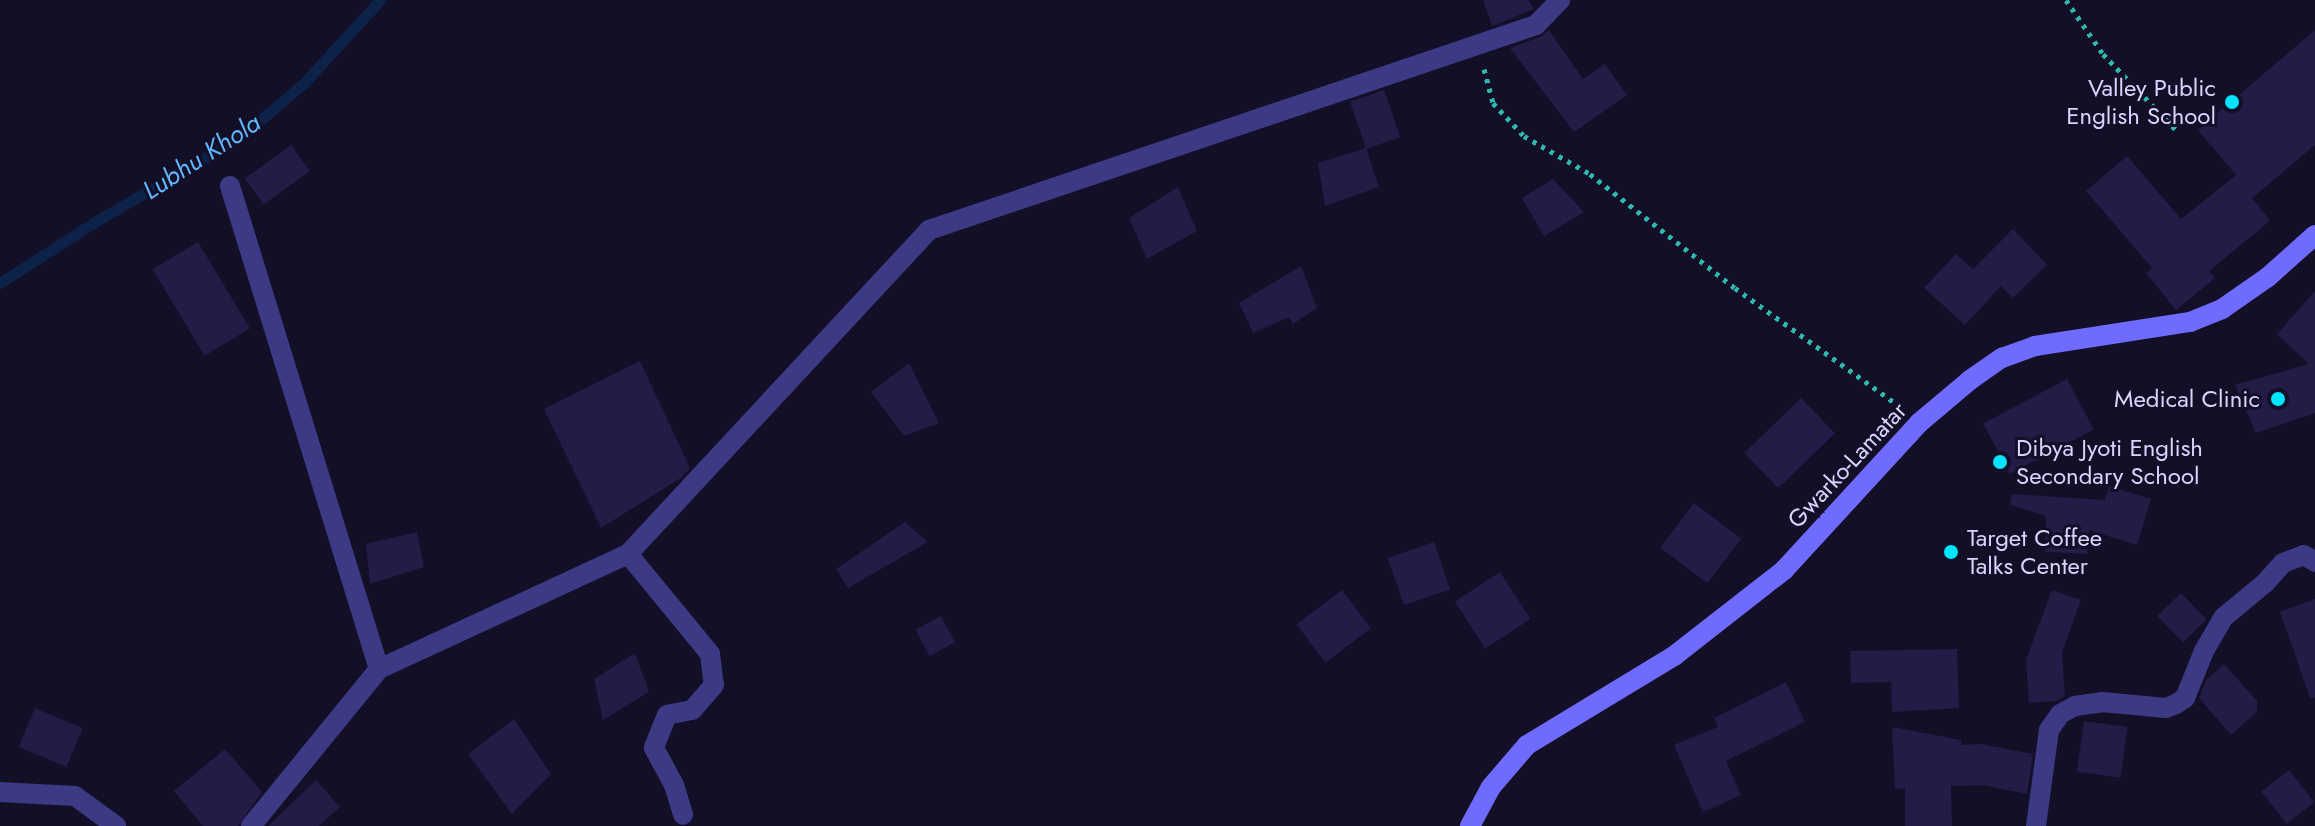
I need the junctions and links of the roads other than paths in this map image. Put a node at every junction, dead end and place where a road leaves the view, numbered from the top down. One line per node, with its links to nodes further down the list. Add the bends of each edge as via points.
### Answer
1 (1560, 0): 4 (street, via 1536,25 929,230)
2 (230, 186): 6 (street)
3 (2315, 235): 11 (main road, Gwarko-Lamatar, via 2222,309 2190,322 2035,346 2002,358 1970,380 1919,423 1784,570 1674,656 1527,745 1491,787)
4 (628, 554): 6 (street); 8 (street, via 710,654 714,685 692,710 667,715 654,748)
5 (2315, 562): 12 (street, via 2304,555 2283,563 2224,617 2185,698 2176,704 2166,708 2102,702 2060,714 2049,730)
6 (379, 669): 10 (street)
7 (0, 792): 9 (street, via 75,796)
8 (683, 815)
9 (116, 826)
10 (251, 826)
11 (1470, 826)
12 (2036, 826)

